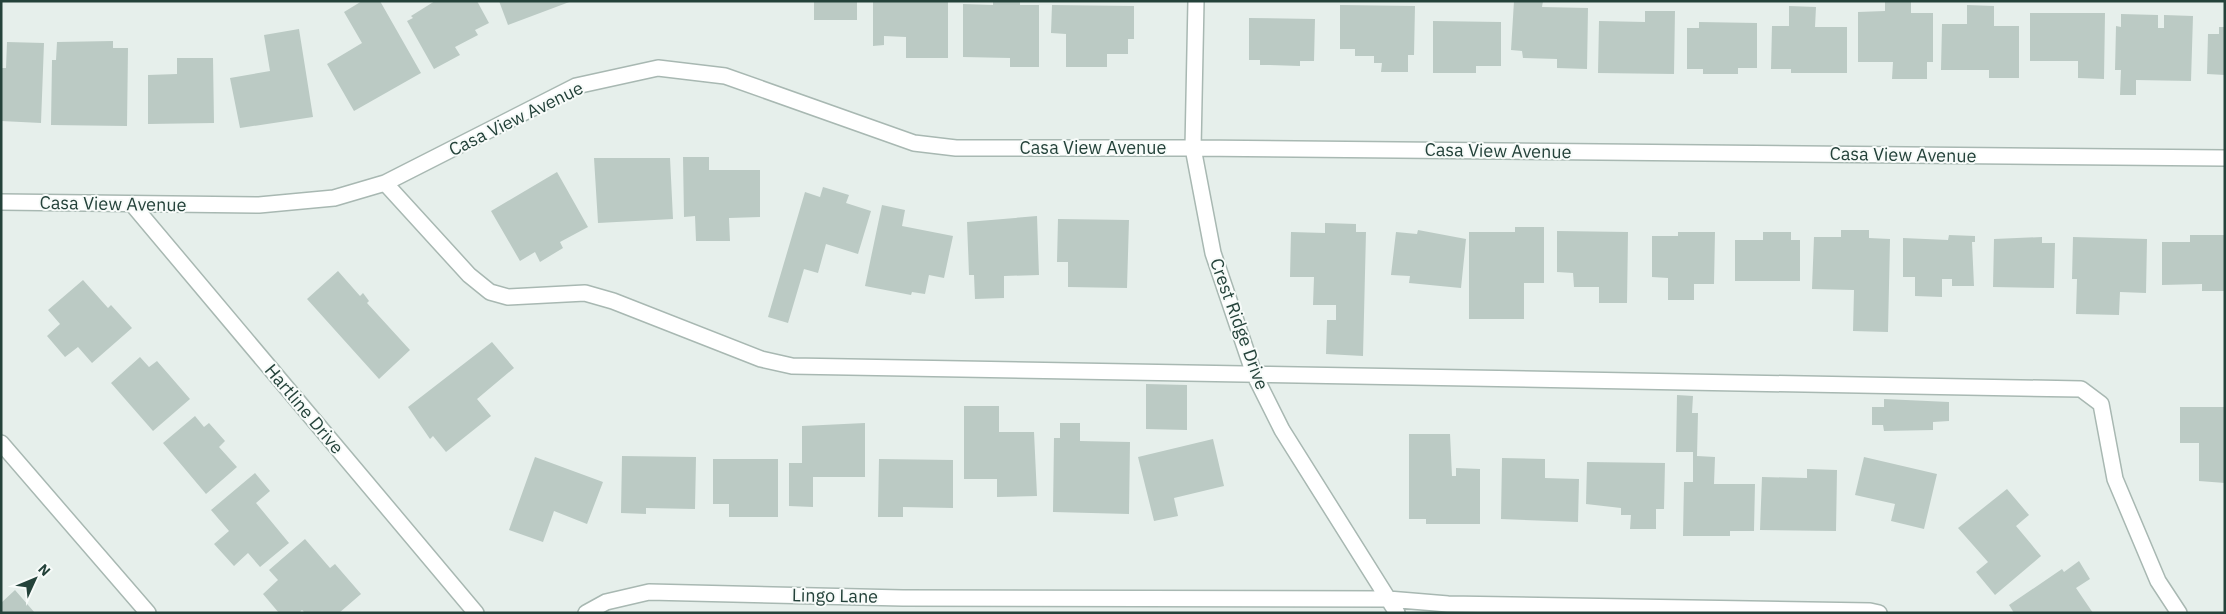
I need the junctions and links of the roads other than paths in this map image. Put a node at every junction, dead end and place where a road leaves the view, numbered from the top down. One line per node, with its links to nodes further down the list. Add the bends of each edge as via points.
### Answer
1 (1196, 1): 2 (street, Crest Ridge Drive)
2 (1193, 148): 3 (street, Casa View Avenue); 4 (street, Casa View Avenue, via 956,148 914,143 726,76 658,68 576,86); 7 (street, Crest Ridge Drive, via 1213,253)
3 (2225, 158)
4 (385, 183): 6 (street, Casa View Avenue, via 334,198 260,205); 7 (street, via 469,275 490,292 508,297 585,293 761,359 792,366)
5 (1, 202): 6 (street, Casa View Avenue)
6 (132, 204): 12 (street, Hartline Drive)
7 (1254, 374): 9 (street, Crest Ridge Drive, via 1282,430); 16 (street, via 2081,389 2101,404 2115,479 2158,582)
8 (1, 443): 11 (street)
9 (1388, 599): 10 (street, Lingo Lane); 14 (street, Crest Ridge Drive); 15 (street, Lingo Lane, via 1448,604 1870,610)
10 (903, 605): 13 (street, Lingo Lane, via 649,592 606,602)
11 (148, 613)
12 (476, 613)
13 (586, 613)
14 (1397, 613)
15 (1879, 613)
16 (2179, 613)

